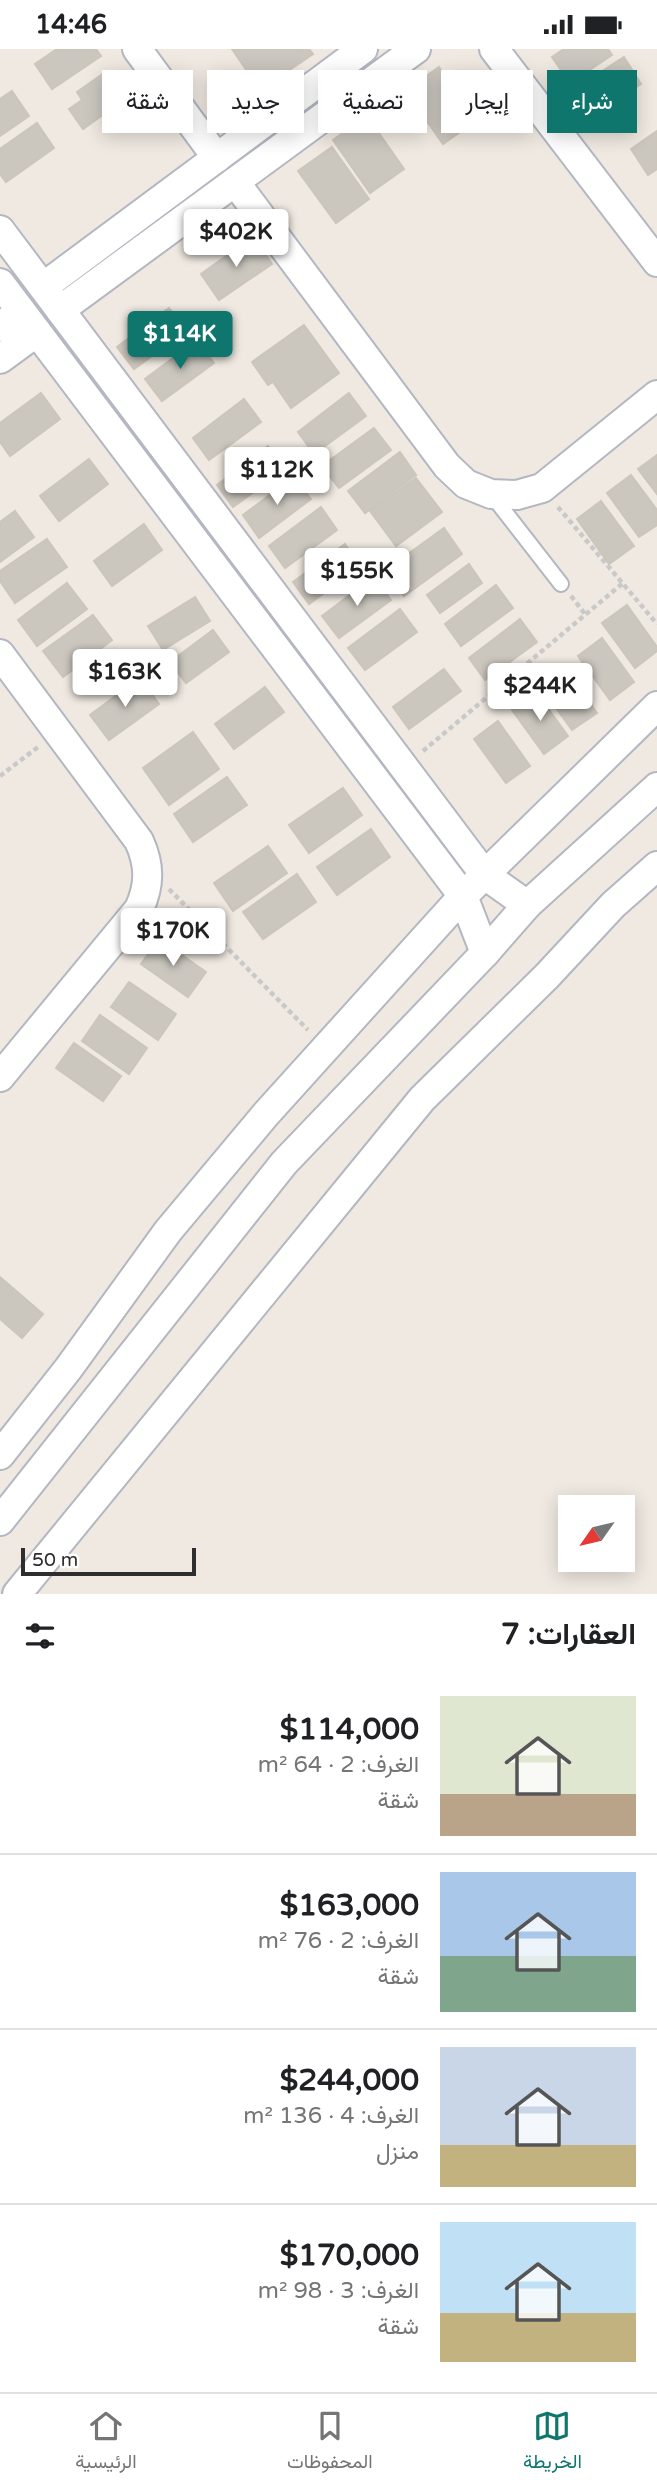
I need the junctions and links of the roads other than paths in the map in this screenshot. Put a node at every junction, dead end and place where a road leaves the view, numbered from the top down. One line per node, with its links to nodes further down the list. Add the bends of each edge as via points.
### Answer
1 (136, 49): 5 (street)
2 (363, 49): 5 (street)
3 (416, 49): 6 (street)
4 (494, 49): 8 (street)
5 (217, 157): 10 (street)
6 (235, 181): 11 (street); 15 (street, via 447,466 466,484)
7 (0, 230): 10 (street)
8 (657, 262)
9 (0, 283): 12 (street)
10 (43, 287): 11 (street)
11 (60, 310): 21 (street)
12 (19, 323): 13 (street); 22 (street)
13 (0, 359)
14 (657, 395): 15 (street, via 542,488 517,495)
15 (491, 494): 16 (lane)
16 (561, 584)
17 (0, 654): 25 (street, via 139,841 148,868 139,909)
18 (657, 706): 21 (street)
19 (657, 787): 23 (street)
20 (657, 866): 28 (street, via 422,1099)
21 (485, 875): 22 (street); 23 (street)
22 (463, 896): 24 (street); 26 (street, via 249,1133 168,1231)
23 (527, 905): 24 (street)
24 (485, 953): 27 (street, via 284,1163)
25 (0, 1077)
26 (0, 1455)
27 (0, 1521)
28 (17, 1594)

